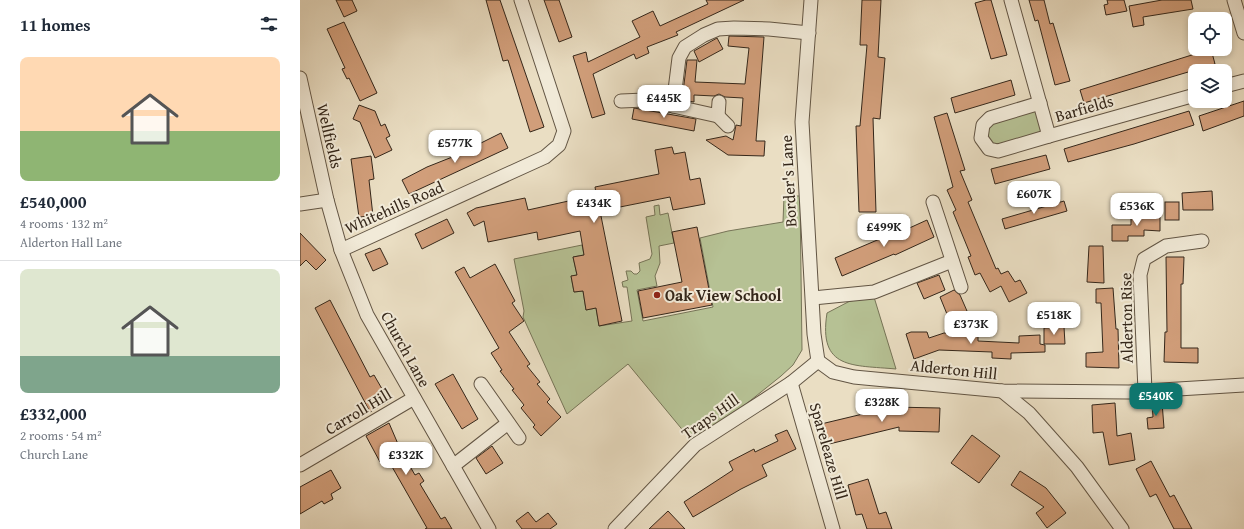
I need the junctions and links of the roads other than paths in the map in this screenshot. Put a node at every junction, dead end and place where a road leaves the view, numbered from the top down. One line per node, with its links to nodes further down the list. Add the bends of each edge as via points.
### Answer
1 (521, 0): 22 (street, Whitehills Road, via 564,131 559,145 544,157)
2 (811, 0): 5 (street, Border's Lane)
3 (1011, 0): 13 (street, Barfields)
4 (1234, 0): 6 (street)
5 (809, 33): 14 (street, via 734,28 718,29 704,34 684,47 679,58); 25 (street, Border's Lane, via 802,122 804,188)
6 (1244, 33)
7 (300, 78): 18 (street, Wellfields)
8 (1244, 81): 9 (street)
9 (1232, 84)
10 (1188, 97): 17 (street, Barfields)
11 (621, 101): 14 (street, via 645,100)
12 (719, 102): 15 (street)
13 (1040, 102): 17 (street, Barfields); 17 (street, via 990,118 983,125 981,138 989,149 998,151)
14 (673, 106): 15 (street)
15 (718, 116): 16 (street)
16 (728, 126)
17 (1050, 136)
18 (327, 200): 20 (street); 22 (street, Church Lane)
19 (933, 202): 23 (street)
20 (300, 204)
21 (1202, 241): 31 (street, Alderton Rise, via 1166,246 1144,259 1140,275)
22 (341, 250): 32 (street, Church Lane, via 367,315)
23 (952, 261): 24 (street); 25 (street, via 874,292)
24 (961, 287)
25 (813, 298): 26 (street, Border's Lane)
26 (818, 361): 27 (street, Traps Hill); 30 (street, Alderton Hill, via 833,372 854,376)
27 (791, 383): 38 (street, Traps Hill, via 695,445); 39 (street, Spareleaze Hill)
28 (481, 384): 33 (street)
29 (1244, 384): 31 (street)
30 (1002, 391): 31 (street); 40 (street, Alderton Hill, via 1029,413 1077,467)
31 (1145, 391)
32 (414, 398): 35 (street, Carroll Hill); 36 (street, Church Lane)
33 (508, 423): 34 (street); 36 (street)
34 (519, 438)
35 (300, 465)
36 (453, 466): 37 (street, Church Lane)
37 (489, 529)
38 (615, 529)
39 (833, 529)
40 (1122, 529)

